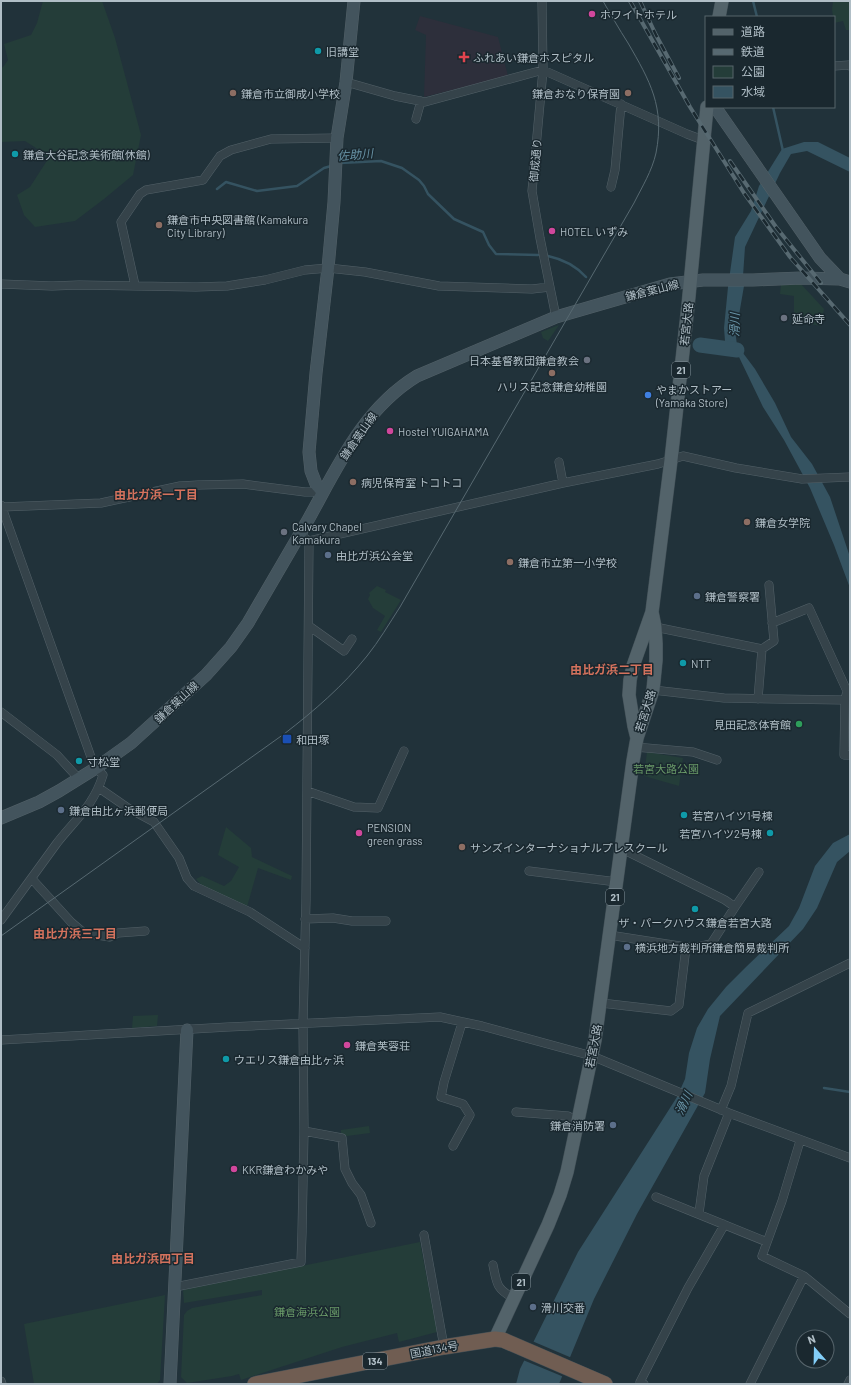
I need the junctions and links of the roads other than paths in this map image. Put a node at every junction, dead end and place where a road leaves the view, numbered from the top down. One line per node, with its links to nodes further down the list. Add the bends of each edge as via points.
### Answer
1 (354, 1): 8 (street)
2 (542, 1): 7 (street, 御成通り)
3 (722, 1): 4 (main road)
4 (719, 16)
5 (835, 66): 6 (street)
6 (850, 66)
7 (543, 70): 9 (street); 10 (street); 22 (street, 御成通り, via 532,191)
8 (346, 82): 9 (street); 14 (street)
9 (421, 101): 13 (street)
10 (621, 104): 15 (street); 16 (street)
11 (707, 108): 15 (main road, 若宮大路 / 21)
12 (715, 108): 18 (street, via 820,258)
13 (416, 119)
14 (337, 138): 17 (street); 21 (street, via 271,139 231,150 220,156 203,180 146,190 140,194 121,222)
15 (703, 140): 19 (main road, 若宮大路 / 21)
16 (611, 187)
17 (328, 268): 21 (street, via 305,270 227,286); 22 (street, via 439,286 532,289); 28 (street, via 309,452 311,471 316,484)
18 (845, 280): 19 (street, 鎌倉葉山線, via 801,278)
19 (691, 281): 23 (street, 鎌倉葉山線, via 670,284); 24 (main road, 若宮大路 / 21)
20 (1, 284): 21 (street)
21 (135, 285)
22 (550, 287): 23 (street, 御成通り)
23 (556, 317): 28 (street, 鎌倉葉山線, via 417,376 402,386 363,426)
24 (671, 460): 26 (street, via 683,456 802,479); 27 (street); 32 (main road, 若宮大路 / 21)
25 (559, 462): 27 (street)
26 (850, 477)
27 (564, 483): 30 (street)
28 (323, 492): 29 (street, via 243,484 194,485 100,503); 30 (street, 鎌倉葉山線)
29 (2, 506): 46 (street)
30 (304, 538): 34 (street); 46 (street, 鎌倉葉山線, via 231,647 206,675 145,731)
31 (768, 585): 33 (street)
32 (652, 612): 35 (main road, 若宮大路 / 21); 42 (main road, 若宮大路 / 21, via 630,680 629,695)
33 (772, 623): 37 (street, via 774,641); 40 (street, via 808,608 847,691)
34 (309, 626): 36 (street, via 344,651); 49 (street)
35 (655, 627): 37 (street); 38 (main road, 若宮大路 / 21, via 656,660)
36 (352, 639)
37 (762, 649): 39 (street)
38 (653, 690): 39 (street); 42 (main road, 若宮大路 / 21)
39 (758, 699): 40 (street)
40 (847, 704): 44 (street, via 844,755)
41 (1, 712): 47 (street, via 57,755)
42 (636, 742): 45 (street, via 693,752); 51 (main road, 若宮大路 / 21)
43 (404, 751): 49 (street, via 378,808 354,807)
44 (850, 755)
45 (717, 760)
46 (96, 768): 47 (street, 鎌倉葉山線); 48 (street, via 103,775)
47 (79, 779): 50 (street, 鎌倉葉山線, via 39,802)
48 (99, 788): 54 (street, via 88,808 58,842); 63 (street, via 154,822 179,858 187,878 194,886 250,912)
49 (307, 791): 57 (street)
50 (1, 818)
51 (622, 849): 55 (main road, 若宮大路 / 21); 56 (street, via 718,896)
52 (529, 871): 55 (street)
53 (759, 872): 56 (street)
54 (32, 879): 58 (street); 60 (street, via 70,922 84,933 110,937 118,933)
55 (617, 882): 61 (main road, 若宮大路 / 21)
56 (735, 907): 62 (street, via 711,944)
57 (306, 919): 59 (street); 63 (street)
58 (1, 920)
59 (386, 921)
60 (145, 930)
61 (609, 935): 62 (street); 65 (main road, 若宮大路 / 21)
62 (686, 947): 65 (street, via 679,1005 671,1011)
63 (305, 948): 67 (street)
64 (850, 963): 72 (street, via 748,1013)
65 (601, 1003): 70 (main road, 若宮大路 / 21)
66 (462, 1022): 67 (street, via 440,1017); 70 (street); 76 (street, via 442,1097 463,1104 470,1115)
67 (303, 1024): 68 (street); 74 (street)
68 (186, 1030): 69 (street); 86 (street)
69 (1, 1040)
70 (592, 1056): 72 (street); 73 (main road, 若宮大路 / 21)
71 (516, 1112): 73 (street, via 568,1116)
72 (725, 1112): 75 (street); 79 (street, via 704,1176)
73 (578, 1121): 87 (main road, 若宮大路 / 21, via 560,1195)
74 (304, 1131): 80 (street, via 342,1138 345,1169 361,1195); 86 (street, via 300,1262)
75 (800, 1141): 77 (street); 83 (street)
76 (454, 1146)
77 (850, 1158)
78 (656, 1197): 79 (street)
79 (699, 1213): 81 (street)
80 (370, 1223)
81 (723, 1224): 83 (street); 93 (street, via 652,1358)
82 (424, 1235): 90 (street)
83 (768, 1242): 85 (street, via 762,1256)
84 (493, 1265): 87 (street, via 498,1286)
85 (804, 1276): 88 (street); 92 (street)
86 (175, 1286): 94 (street)
87 (513, 1298): 89 (main road, 若宮大路 / 21)
88 (850, 1314)
89 (495, 1338): 90 (highway, 国道134号 / 134); 96 (highway, 国道134号 / 134)
90 (444, 1346): 95 (highway, 国道134号 / 134)
91 (850, 1380): 97 (street)
92 (751, 1382)
93 (642, 1383)
94 (170, 1384)
95 (255, 1384)
96 (605, 1384)
97 (848, 1384)

